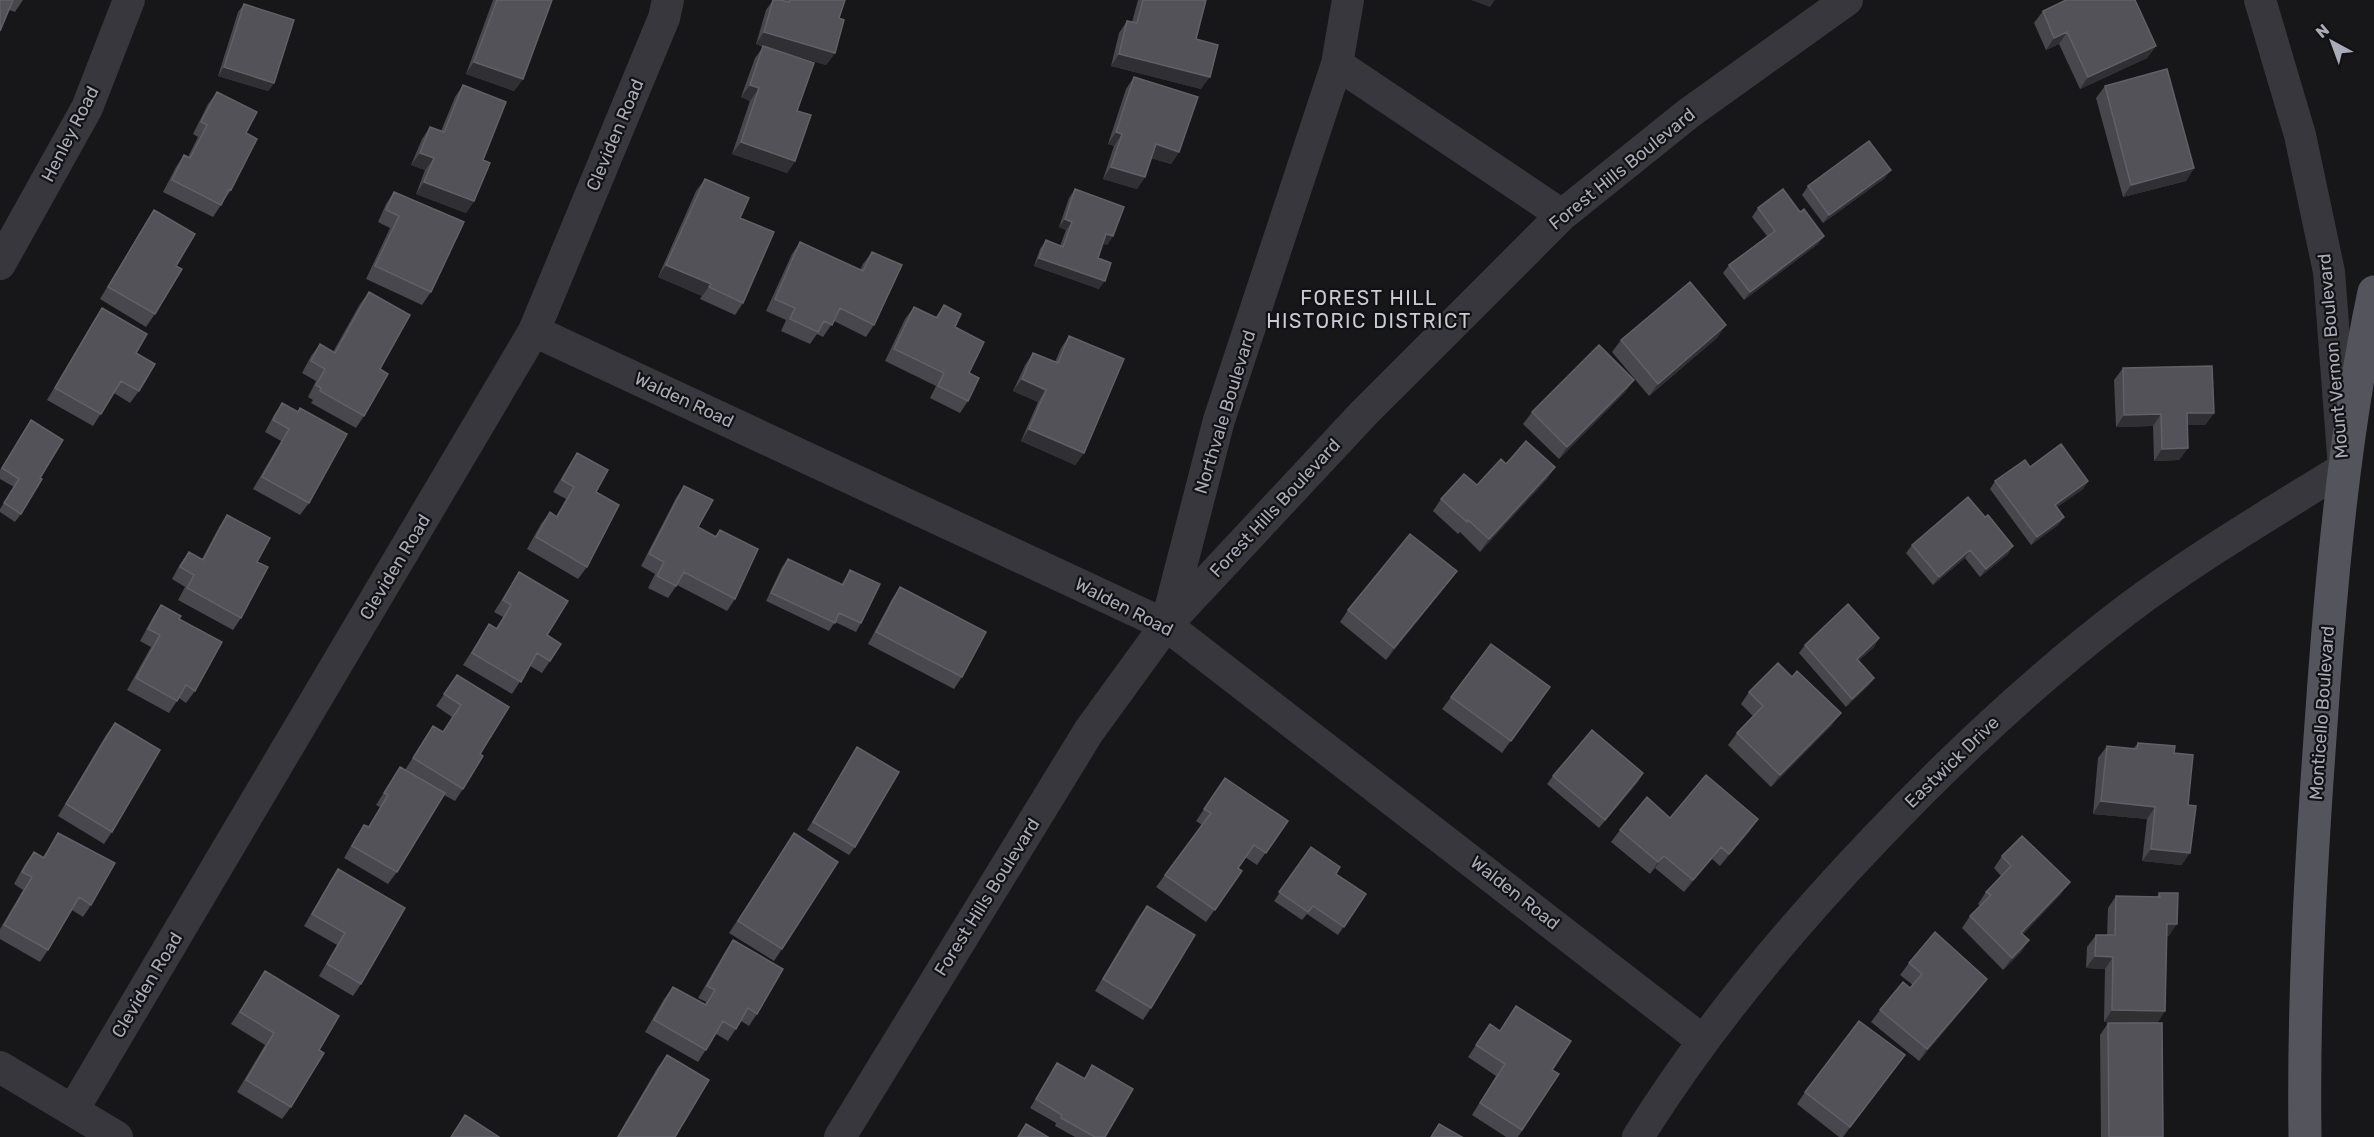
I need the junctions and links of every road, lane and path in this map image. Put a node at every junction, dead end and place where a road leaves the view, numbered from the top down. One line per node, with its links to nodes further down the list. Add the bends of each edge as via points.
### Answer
1 (129, 0): 8 (street, Henley Road, via 87,108)
2 (668, 0): 10 (street, Cleviden Road, via 664,18)
3 (1348, 0): 6 (street, Northvale Boulevard)
4 (1847, 0): 7 (street, Forest Hills Boulevard, via 1689,113)
5 (2260, 0): 11 (street, Mount Vernon Boulevard, via 2300,135 2329,272)
6 (1337, 64): 7 (street); 12 (street, Northvale Boulevard, via 1219,420)
7 (1562, 215): 12 (street, Forest Hills Boulevard, via 1363,414)
8 (0, 264)
9 (2374, 292): 11 (main road, Monticello Boulevard)
10 (534, 331): 12 (street, Walden Road); 15 (street, Cleviden Road)
11 (2344, 468): 13 (street, Eastwick Drive, via 2126,610 2036,682 1945,766 1817,900); 19 (main road, Monticello Boulevard, via 2327,633 2308,907)
12 (1166, 625): 13 (street, Walden Road); 17 (street, Forest Hills Boulevard, via 1089,731)
13 (1702, 1040): 18 (street, Eastwick Drive)
14 (0, 1067): 15 (street)
15 (73, 1110): 16 (street)
16 (117, 1137)
17 (840, 1137)
18 (1638, 1137)
19 (2306, 1137)

